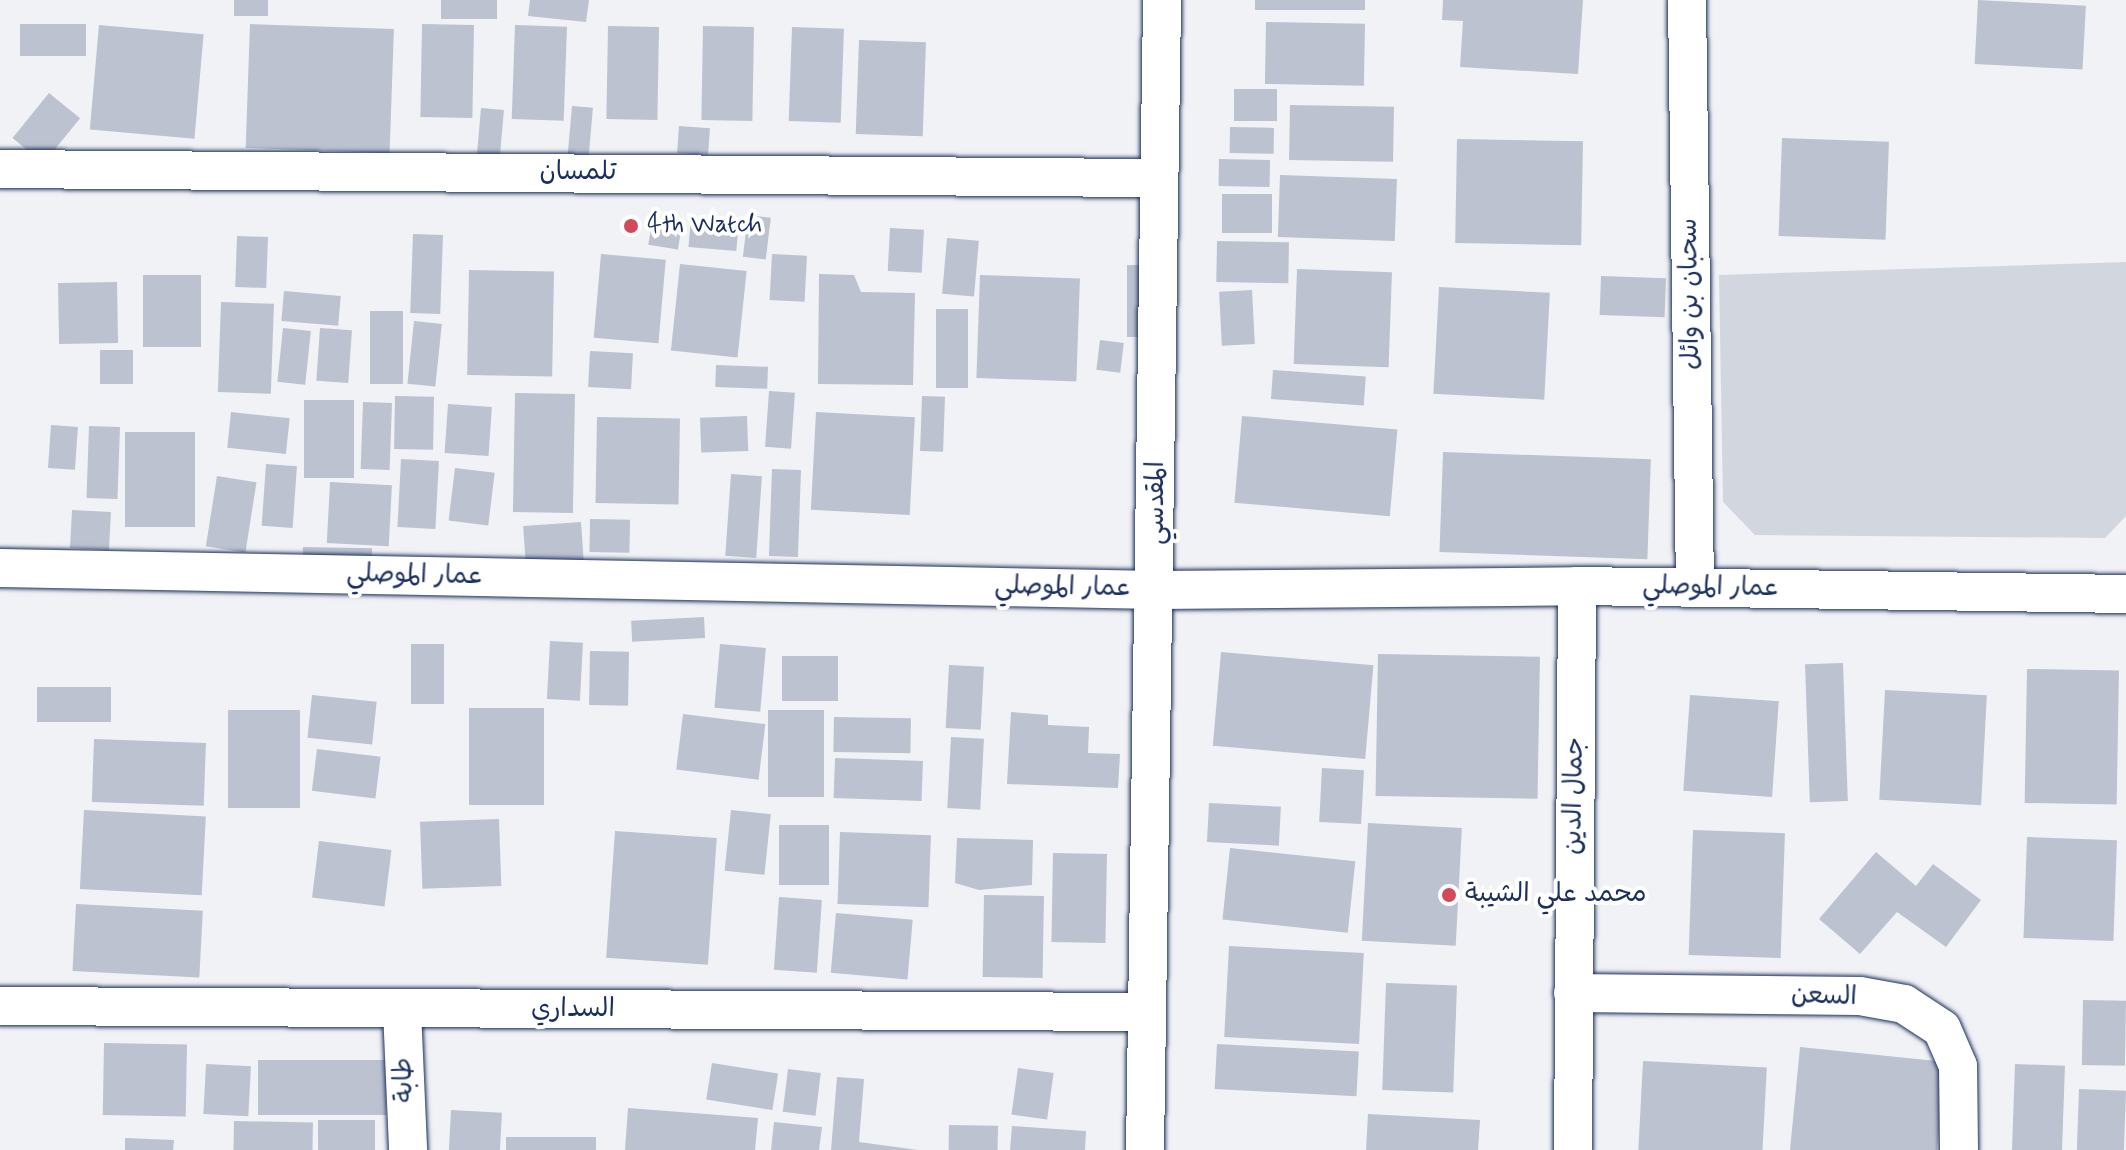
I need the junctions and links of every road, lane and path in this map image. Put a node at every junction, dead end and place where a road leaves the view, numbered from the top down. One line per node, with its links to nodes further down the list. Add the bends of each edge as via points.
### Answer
1 (1162, 0): 4 (street, المقدسي)
2 (1687, 0): 7 (street, سحبان بن وائل)
3 (0, 169): 4 (street, تلمسان)
4 (1156, 178): 8 (street, المقدسي)
5 (0, 568): 8 (street, عمار الموصلي)
6 (1577, 586): 7 (street, عمار الموصلي); 8 (street, عمار الموصلي); 10 (street, جمال الدين)
7 (1695, 587): 9 (street, عمار الموصلي)
8 (1157, 590): 13 (street, المقدسي)
9 (2126, 594)
10 (1573, 993): 16 (street, جمال الدين); 17 (street, السعن, via 1860,996 1904,1004 1942,1029 1958,1066)
11 (0, 1006): 12 (street, السداري)
12 (402, 1010): 13 (street, السداري); 14 (street, طابة)
13 (1147, 1012): 15 (street, المقدسي)
14 (408, 1150)
15 (1145, 1150)
16 (1573, 1150)
17 (1959, 1150)

